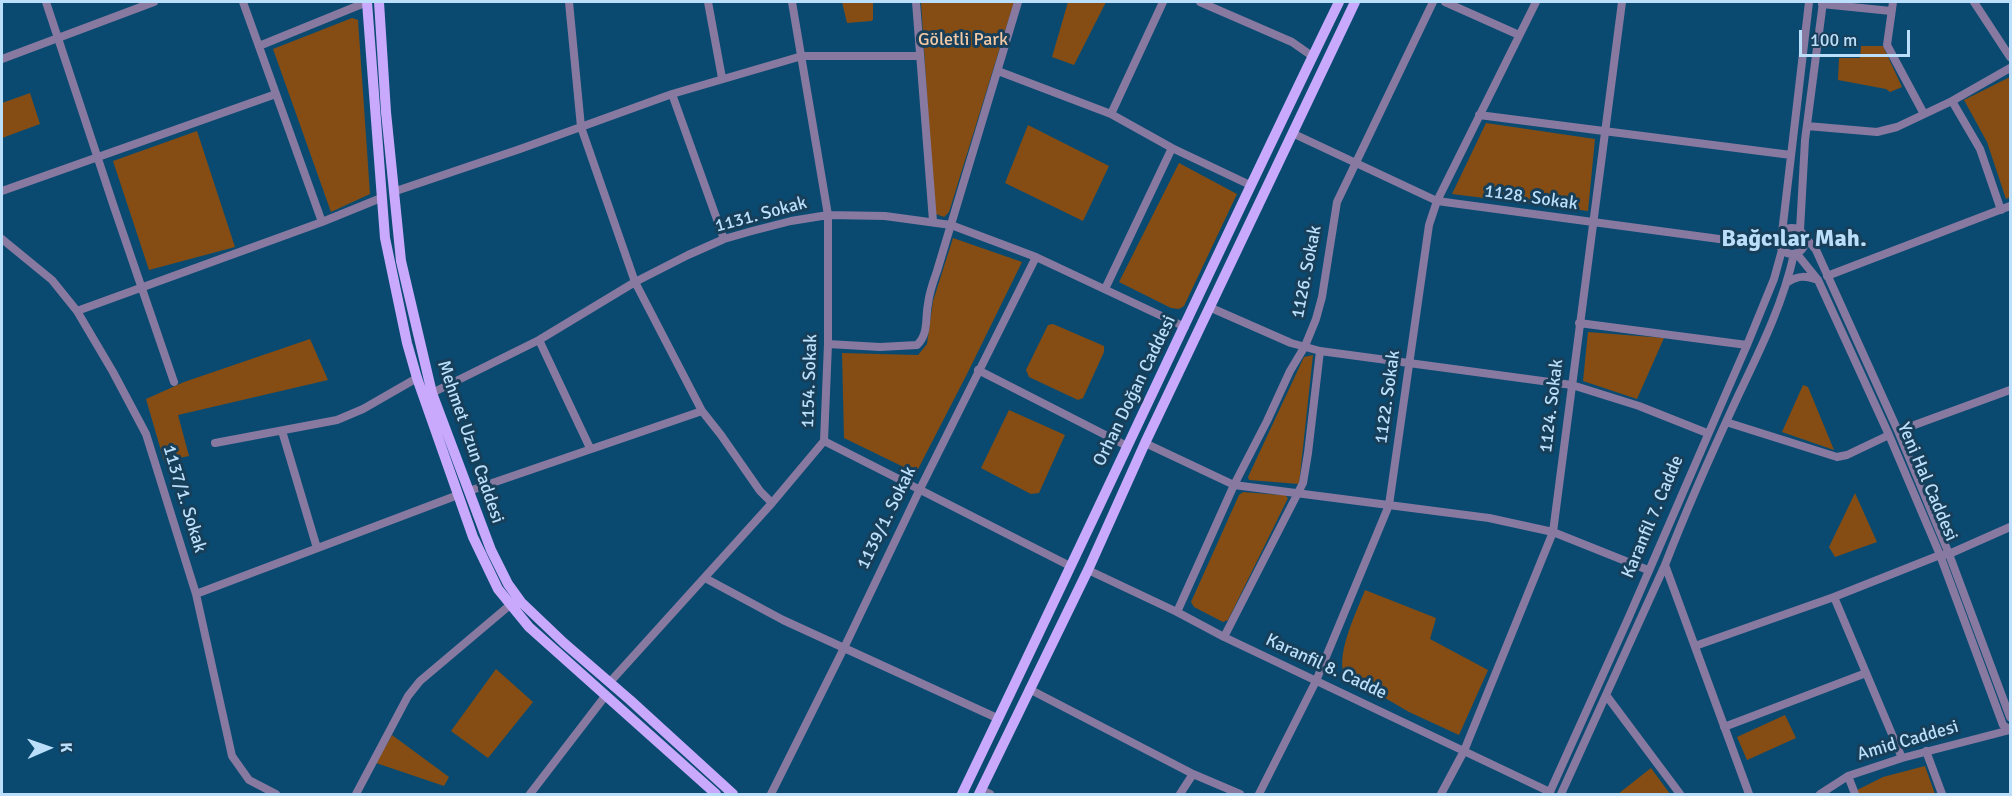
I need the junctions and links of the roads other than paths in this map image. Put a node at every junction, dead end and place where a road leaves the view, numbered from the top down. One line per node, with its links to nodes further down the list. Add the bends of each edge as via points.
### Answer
1 (46, 2): 24 (street)
2 (154, 2): 24 (street)
3 (243, 2): 25 (street)
4 (367, 2): 25 (street); 51 (main road)
5 (379, 2): 50 (main road, Mehmet Uzun Caddesi)
6 (568, 2): 41 (street)
7 (708, 2): 33 (street)
8 (792, 2): 26 (street, 1154. Sokak)
9 (916, 2): 27 (street)
10 (1018, 2): 32 (street)
11 (1163, 2): 37 (street)
12 (1200, 2): 28 (street, via 1292,42)
13 (1339, 2): 28 (main road, Orhan Doğan Caddesi)
14 (1356, 2): 43 (main road)
15 (1432, 2): 47 (street, 1126. Sokak)
16 (1445, 2): 23 (street)
17 (1536, 2): 23 (street, 1122. Sokak)
18 (1622, 2): 42 (street, 1124. Sokak)
19 (1809, 2): 45 (street)
20 (1974, 2): 29 (street)
21 (1822, 3): 22 (street); 40 (street)
22 (1892, 6): 38 (street, via 1887,45)
23 (1519, 35): 39 (street, 1122. Sokak)
24 (57, 38): 30 (street); 46 (street)
25 (259, 46): 34 (street)
26 (802, 56): 27 (street); 33 (street); 54 (street, 1154. Sokak)
27 (920, 56): 55 (street)
28 (1312, 56): 48 (main road, Orhan Doğan Caddesi)
29 (2010, 57)
30 (2, 59)
31 (2010, 68): 36 (street)
32 (998, 71): 37 (street); 58 (street)
33 (722, 78): 35 (street)
34 (276, 94): 46 (street); 56 (street)
35 (672, 94): 41 (street); 62 (street)
36 (1952, 101): 38 (street); 53 (street, via 1980,149)
37 (1111, 114): 44 (street)
38 (1924, 114): 40 (street, via 1897,128 1877,132)
39 (1479, 115): 42 (street); 52 (street, 1122. Sokak)
40 (1807, 126): 60 (street)
41 (581, 127): 50 (street); 68 (street)
42 (1604, 131): 45 (street); 57 (street, 1124. Sokak)
43 (1292, 133): 47 (street, 1128. Sokak); 72 (main road)
44 (1172, 148): 48 (street); 71 (street)
45 (1791, 155): 59 (street)
46 (98, 158): 49 (street); 70 (street)
47 (1355, 164): 52 (street, 1128. Sokak); 79 (street, 1126. Sokak, via 1336,202 1322,297)
48 (1250, 185): 75 (main road, Orhan Doğan Caddesi)
49 (2, 190)
50 (393, 192): 87 (main road, Mehmet Uzun Caddesi, via 402,261)
51 (381, 198): 56 (street); 83 (main road, via 385,238)
52 (1437, 201): 57 (street, 1128. Sokak); 81 (street, 1122. Sokak, via 1429,225)
53 (2006, 208): 66 (street)
54 (828, 215): 55 (street, 1131. Sokak); 62 (street, 1131. Sokak); 77 (street, 1154. Sokak)
55 (933, 221): 58 (street, 1131. Sokak)
56 (322, 222): 70 (street)
57 (1593, 223): 63 (street, 1128. Sokak); 74 (street, 1124. Sokak)
58 (951, 225): 65 (street, 1131. Sokak); 77 (street, via 920,343 880,347)
59 (1782, 233): 60 (street, via 1791,228); 63 (street)
60 (1802, 234): 64 (street, via 1805,246); 66 (street, via 1816,250)
61 (2, 239): 73 (street, 1137/1. Sokak, via 52,280)
62 (724, 239): 68 (street, 1131. Sokak)
63 (1781, 247): 64 (street, via 1787,254); 78 (street, Karanfil 7. Cadde, via 1774,279)
64 (1796, 254): 67 (street, Yeni Hal Caddesi); 69 (street, Karanfil 7. Cadde)
65 (1036, 257): 71 (street, 1131. Sokak); 82 (street, 1139/1. Sokak)
66 (1827, 276): 91 (street)
67 (1818, 280): 69 (street, via 1805,276); 93 (street, Yeni Hal Caddesi)
68 (635, 282): 76 (street, 1131. Sokak); 88 (street)
69 (1788, 282): 89 (street, Karanfil 7. Cadde)
70 (142, 286): 73 (street); 84 (street)
71 (1106, 289): 75 (street, 1131. Sokak)
72 (1209, 307): 79 (street); 96 (main road)
73 (77, 311): 114 (street, 1137/1. Sokak, via 146,434)
74 (1579, 323): 78 (street); 85 (street, 1124. Sokak)
75 (1185, 327): 97 (main road, Orhan Doğan Caddesi)
76 (539, 340): 87 (street, 1131. Sokak); 98 (street)
77 (828, 344): 94 (street, 1154. Sokak)
78 (1747, 345): 92 (street, Karanfil 7. Cadde)
79 (1305, 346): 80 (street); 99 (street, 1126. Sokak)
80 (1320, 351): 81 (street); 102 (street, via 1303,483)
81 (1409, 364): 85 (street); 104 (street, 1122. Sokak)
82 (978, 370): 97 (street); 100 (street, 1139/1. Sokak)
83 (417, 378): 90 (street, via 337,420); 101 (main road)
84 (174, 382)
85 (1572, 385): 92 (street); 106 (street, 1124. Sokak)
86 (2010, 390): 91 (street)
87 (432, 393): 101 (main road, Mehmet Uzun Caddesi)
88 (702, 411): 98 (street); 103 (street)
89 (1726, 422): 93 (street, via 1837,457); 109 (street, Karanfil 7. Cadde)
90 (282, 431): 95 (street); 107 (street)
91 (1898, 431): 108 (street)
92 (1707, 433): 112 (street, Karanfil 7. Cadde)
93 (1889, 435): 108 (street, Yeni Hal Caddesi)
94 (824, 441): 100 (street); 103 (street, 1154. Sokak)
95 (215, 443)
96 (1145, 443): 99 (street); 111 (main road)
97 (1127, 446): 110 (main road, Orhan Doğan Caddesi)
98 (590, 448): 101 (street)
99 (1234, 485): 102 (street); 117 (street, 1126. Sokak)
100 (918, 491): 110 (street); 120 (street, 1139/1. Sokak)
101 (464, 493): 107 (street); 116 (main road, via 472,537); 123 (main road, Mehmet Uzun Caddesi, via 508,584 521,602)
102 (1296, 494): 104 (street); 118 (street)
103 (772, 503): 113 (street, 1154. Sokak)
104 (1389, 506): 106 (street, via 1489,518); 122 (street, 1122. Sokak)
105 (2010, 527): 108 (street)
106 (1553, 532): 112 (street); 131 (street, 1124. Sokak)
107 (317, 548): 114 (street)
108 (1945, 554): 115 (street); 127 (street); 130 (street, Yeni Hal Caddesi)
109 (1665, 565): 119 (street); 126 (street, Karanfil 7. Cadde)
110 (1070, 566): 128 (main road, Orhan Doğan Caddesi)
111 (1088, 570): 117 (street, Karanfil 8. Cadde); 124 (main road)
112 (1648, 570): 137 (street, Karanfil 7. Cadde)
113 (705, 578): 120 (street); 123 (street, 1154. Sokak)
114 (196, 594): 139 (street, 1137/1. Sokak, via 232,756 249,780)
115 (1834, 597): 119 (street); 121 (street)
116 (510, 605): 125 (main road, via 529,627); 140 (street, via 420,681 408,696)
117 (1177, 612): 118 (street, Karanfil 8. Cadde)
118 (1224, 637): 122 (street, Karanfil 8. Cadde)
119 (1695, 646): 129 (street)
120 (844, 648): 128 (street); 144 (street, 1139/1. Sokak)
121 (1866, 673): 129 (street); 133 (street)
122 (1316, 681): 131 (street, Karanfil 8. Cadde); 148 (street, 1122. Sokak)
123 (610, 682): 143 (main road, Mehmet Uzun Caddesi)
124 (1029, 689): 134 (street); 136 (main road)
125 (606, 695): 141 (street); 142 (main road)
126 (1606, 696): 138 (street, Karanfil 7. Cadde); 150 (street)
127 (2010, 717)
128 (998, 718): 145 (main road, Orhan Doğan Caddesi)
129 (1724, 727): 151 (street)
130 (2009, 729): 132 (street, Amid Caddesi)
131 (1464, 751): 137 (street, Karanfil 8. Cadde); 149 (street, 1124. Sokak)
132 (1926, 751): 133 (street, Amid Caddesi); 154 (street)
133 (1902, 758): 135 (street, Amid Caddesi)
134 (1193, 774): 146 (street); 147 (street)
135 (1848, 776): 152 (street, Amid Caddesi); 153 (street)
136 (983, 793)
137 (1550, 793)
138 (1562, 794)
139 (276, 795)
140 (356, 795)
141 (530, 795)
142 (716, 795)
143 (733, 795)
144 (771, 795)
145 (962, 795)
146 (1180, 795)
147 (1240, 795)
148 (1259, 795)
149 (1441, 795)
150 (1680, 795)
151 (1749, 795)
152 (1820, 795)
153 (1855, 795)
154 (1942, 795)

